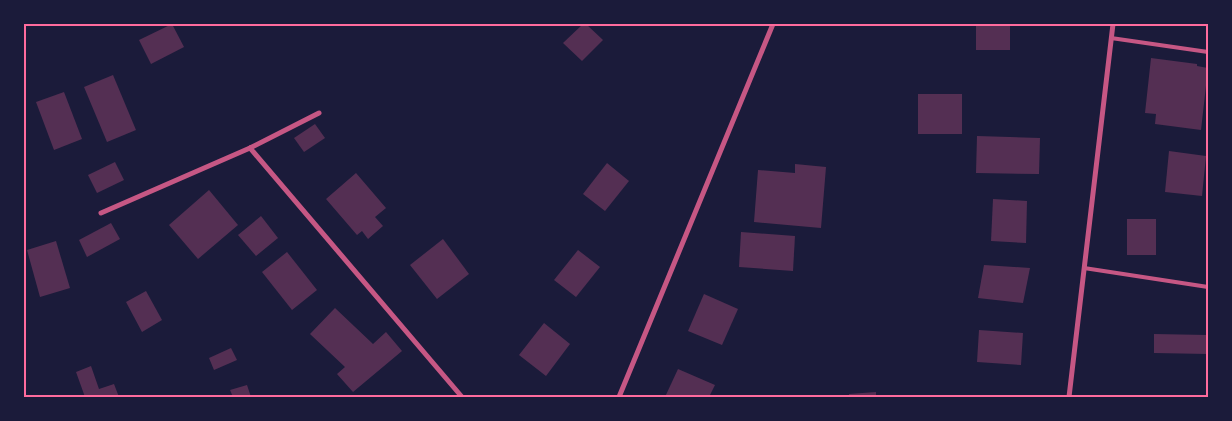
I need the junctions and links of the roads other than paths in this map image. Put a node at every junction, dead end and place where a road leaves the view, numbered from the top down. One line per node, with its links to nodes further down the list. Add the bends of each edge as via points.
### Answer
1 (773, 24): 11 (street)
2 (1113, 24): 3 (street)
3 (1111, 38): 4 (lane); 8 (street)
4 (1208, 52)
5 (319, 112): 6 (street)
6 (250, 148): 7 (street); 10 (street)
7 (101, 213)
8 (1084, 268): 9 (lane); 12 (street)
9 (1208, 287)
10 (462, 397)
11 (618, 397)
12 (1069, 397)

